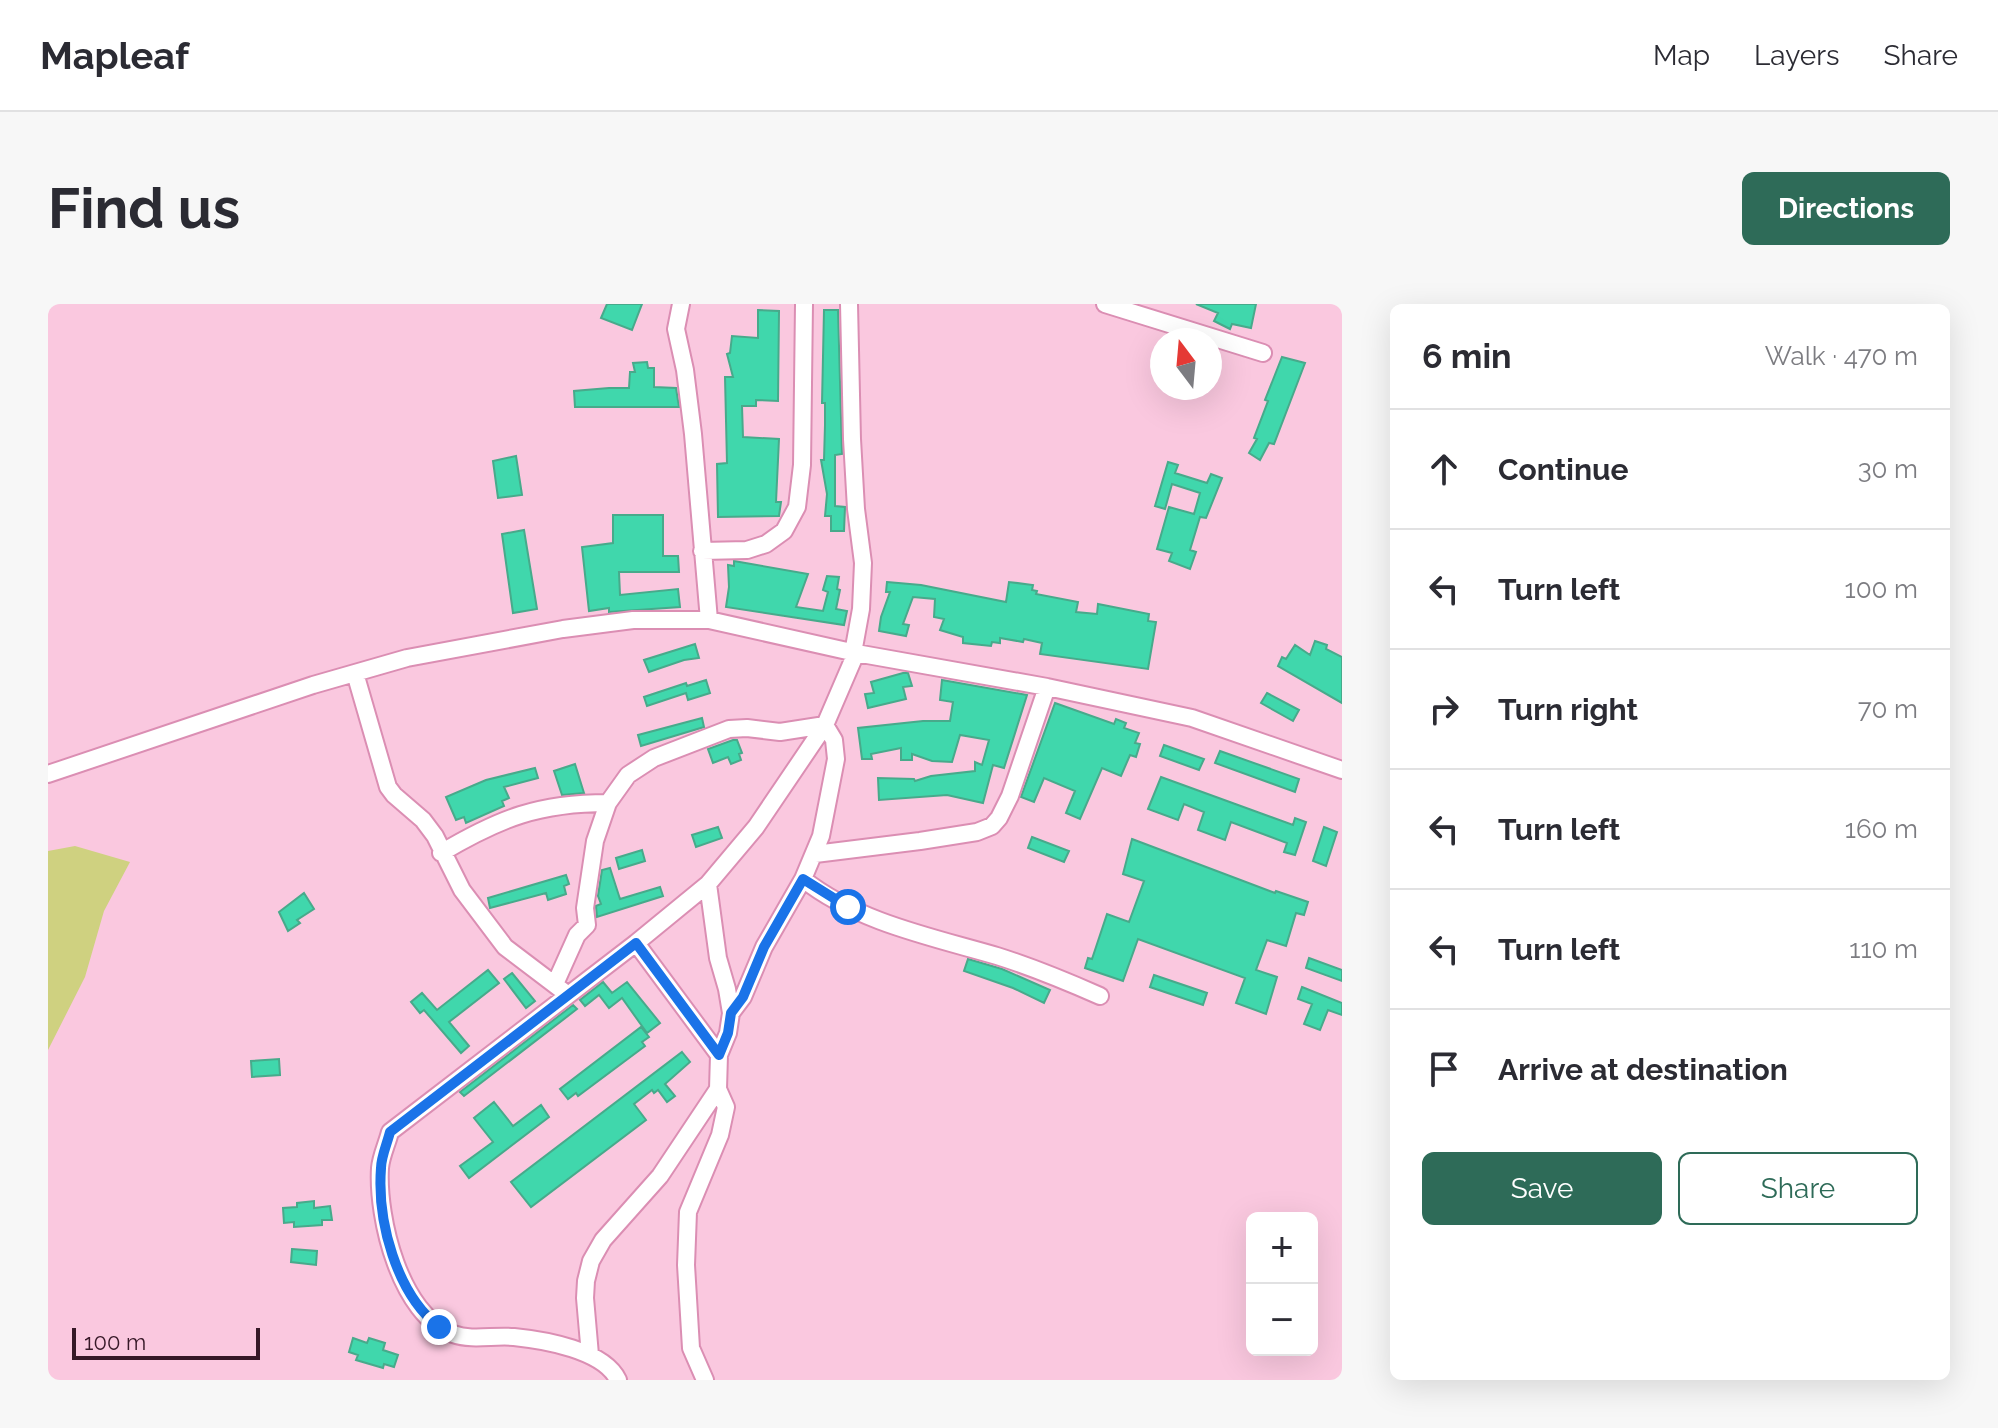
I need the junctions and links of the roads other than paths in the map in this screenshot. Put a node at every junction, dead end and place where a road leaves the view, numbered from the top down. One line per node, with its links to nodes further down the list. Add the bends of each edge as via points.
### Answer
1 (681, 304): 6 (street, via 676,329 693,434)
2 (804, 304): 6 (street, via 797,507 784,531 766,544)
3 (849, 304): 8 (street, via 852,439 863,563)
4 (1105, 304): 5 (street)
5 (1263, 353)
6 (702, 551): 7 (street)
7 (709, 620): 8 (street); 9 (street, via 633,620 563,629)
8 (854, 653): 10 (street); 11 (street)
9 (355, 673): 13 (street); 15 (street, via 388,787 423,820)
10 (1047, 687): 12 (street, via 1192,718); 16 (street, via 1010,796 992,826)
11 (825, 725): 14 (street, via 715,733 639,765); 16 (street, via 836,759); 18 (street, via 756,827)
12 (1342, 770)
13 (48, 774)
14 (608, 803): 15 (street, via 530,810); 20 (street, via 595,841 587,925 577,935)
15 (441, 853): 20 (street, via 505,947)
16 (815, 854): 17 (street)
17 (803, 879): 21 (street, via 872,917 1032,968); 22 (street)
18 (708, 884): 19 (street); 22 (street)
19 (636, 943): 20 (street); 23 (street)
20 (561, 989): 25 (street, via 390,1132 380,1167 384,1219 400,1277 423,1314 452,1334 512,1337)
21 (1100, 996)
22 (731, 1013): 23 (street)
23 (719, 1055): 24 (street)
24 (718, 1089): 25 (street, via 660,1176 591,1261 585,1298); 27 (street, via 726,1107 720,1135 688,1212 691,1348)
25 (590, 1355): 26 (street)
26 (618, 1380)
27 (705, 1380)

